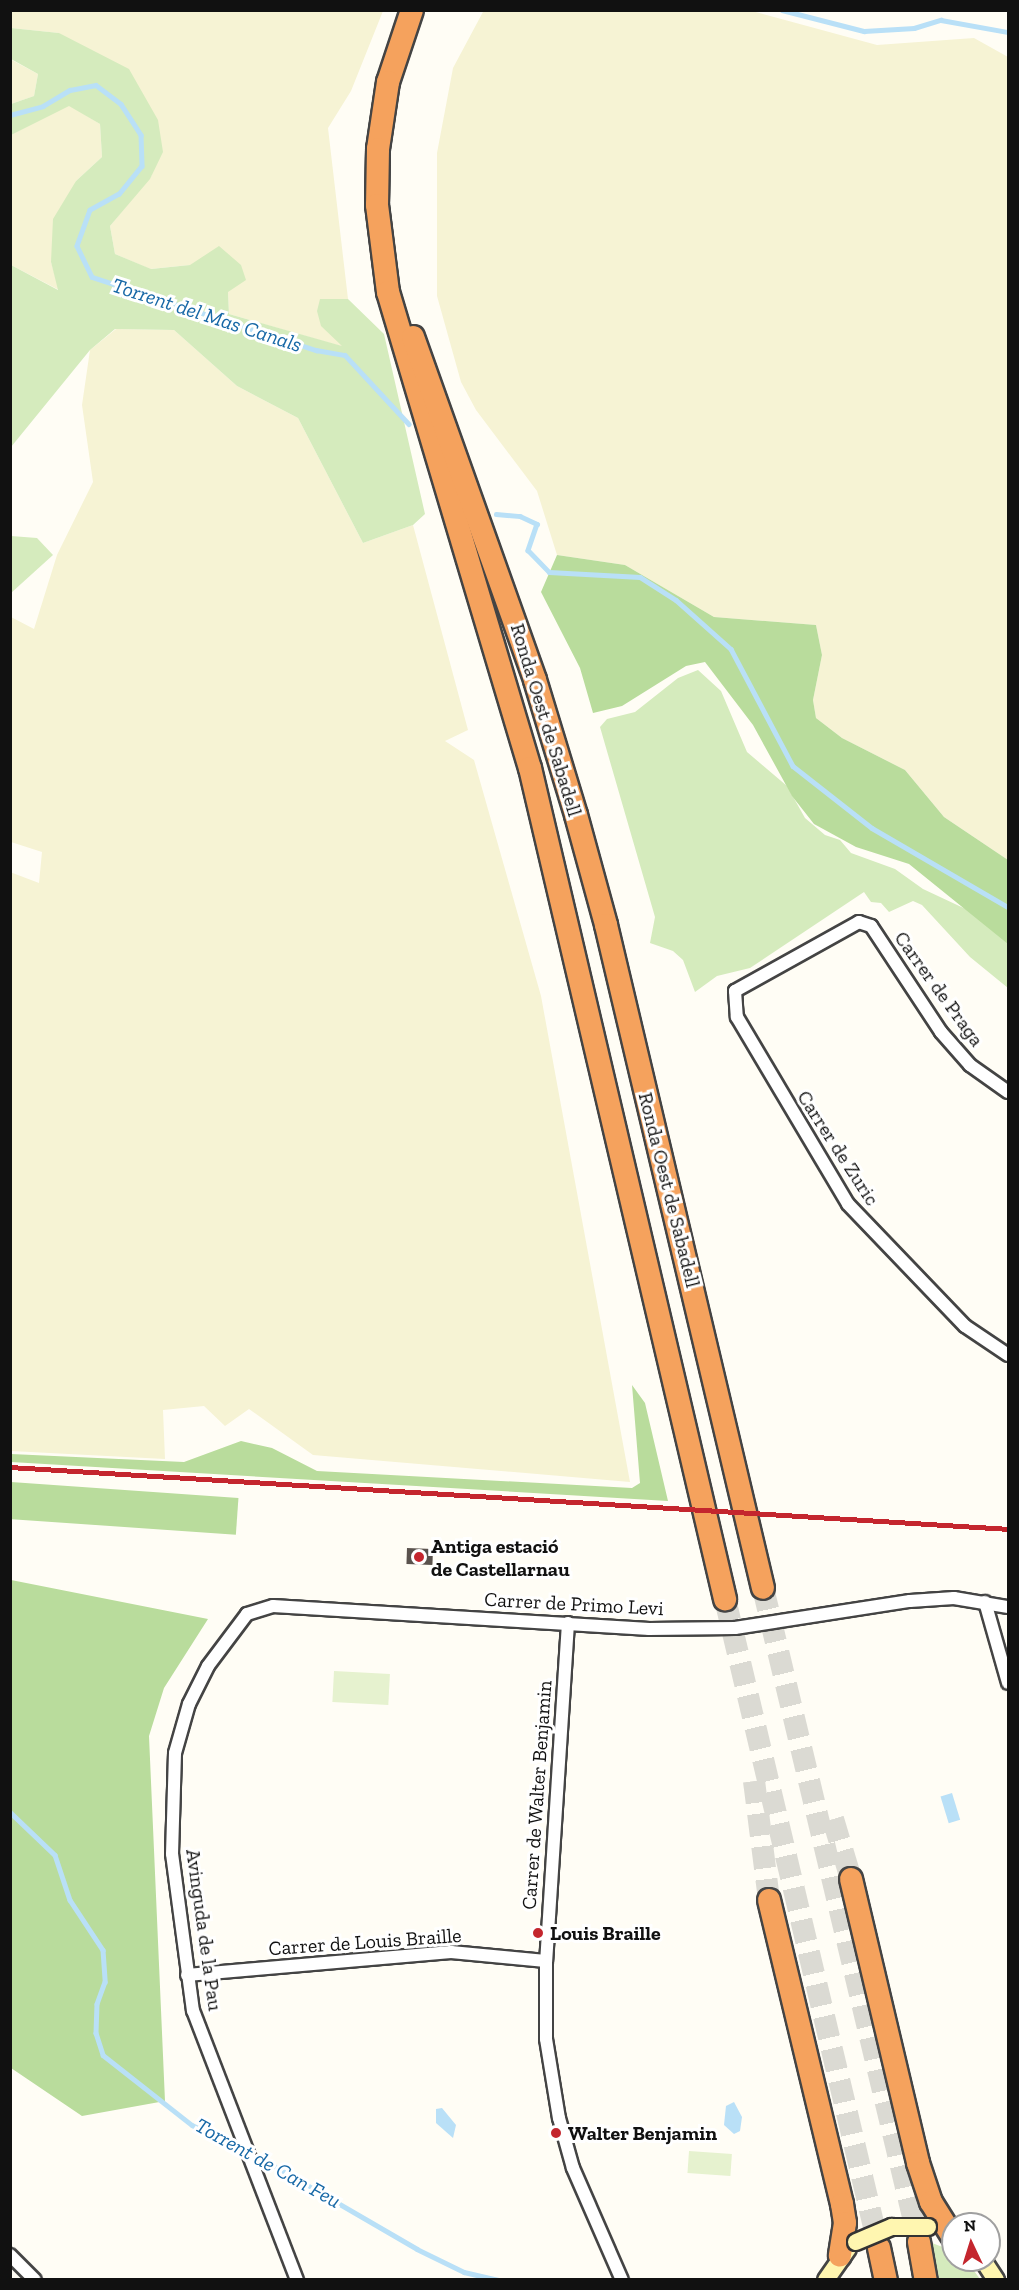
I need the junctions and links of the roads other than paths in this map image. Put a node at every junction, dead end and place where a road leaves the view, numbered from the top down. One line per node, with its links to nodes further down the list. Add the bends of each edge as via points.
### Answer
1 (412, 10): 7 (highway, Ronda Oest de Sabadell, via 388,82 378,149 377,205 388,292 530,768)
2 (420, 10): 6 (highway, Ronda Oest de Sabadell, via 393,99 387,147 385,206 392,268 562,766 606,925)
3 (871, 926): 4 (street, Carrer de Praga, via 941,1032 970,1065); 5 (street, Carrer de Zuric, via 859,922 735,991 737,1017 848,1204 965,1326)
4 (1008, 1092)
5 (1008, 1355)
6 (763, 1588)
7 (725, 1599)
8 (985, 1602): 10 (street, Carrer de Primo Levi); 11 (street, Carrer de Primo Levi, via 954,1598 871,1606 735,1628); 12 (street)
9 (273, 1606): 11 (street, Carrer de Primo Levi); 16 (street, Avinguda de la Pau, via 248,1613 215,1655 193,1696 175,1753 172,1854)
10 (1008, 1607)
11 (568, 1623): 15 (street, Carrer de Walter Benjamin)
12 (1008, 1683)
13 (851, 1879): 17 (highway, via 918,2163 931,2202)
14 (769, 1900): 21 (highway, via 842,2204)
15 (546, 1961): 16 (street, Carrer de Louis Braille, via 451,1952); 25 (street, Carrer de Walter Benjamin, via 546,2038 559,2118 573,2168)
16 (187, 1975): 24 (street, Avinguda de la Pau, via 193,2011 211,2064)
17 (941, 2217)
18 (924, 2234): 19 (main road); 21 (main road, bridge, via 892,2227); 28 (highway)
19 (941, 2235)
20 (879, 2248): 27 (highway)
21 (848, 2249): 26 (main road)
22 (10, 2254): 23 (street)
23 (35, 2280)
24 (297, 2280)
25 (622, 2280)
26 (826, 2280)
27 (885, 2280)
28 (926, 2280)

